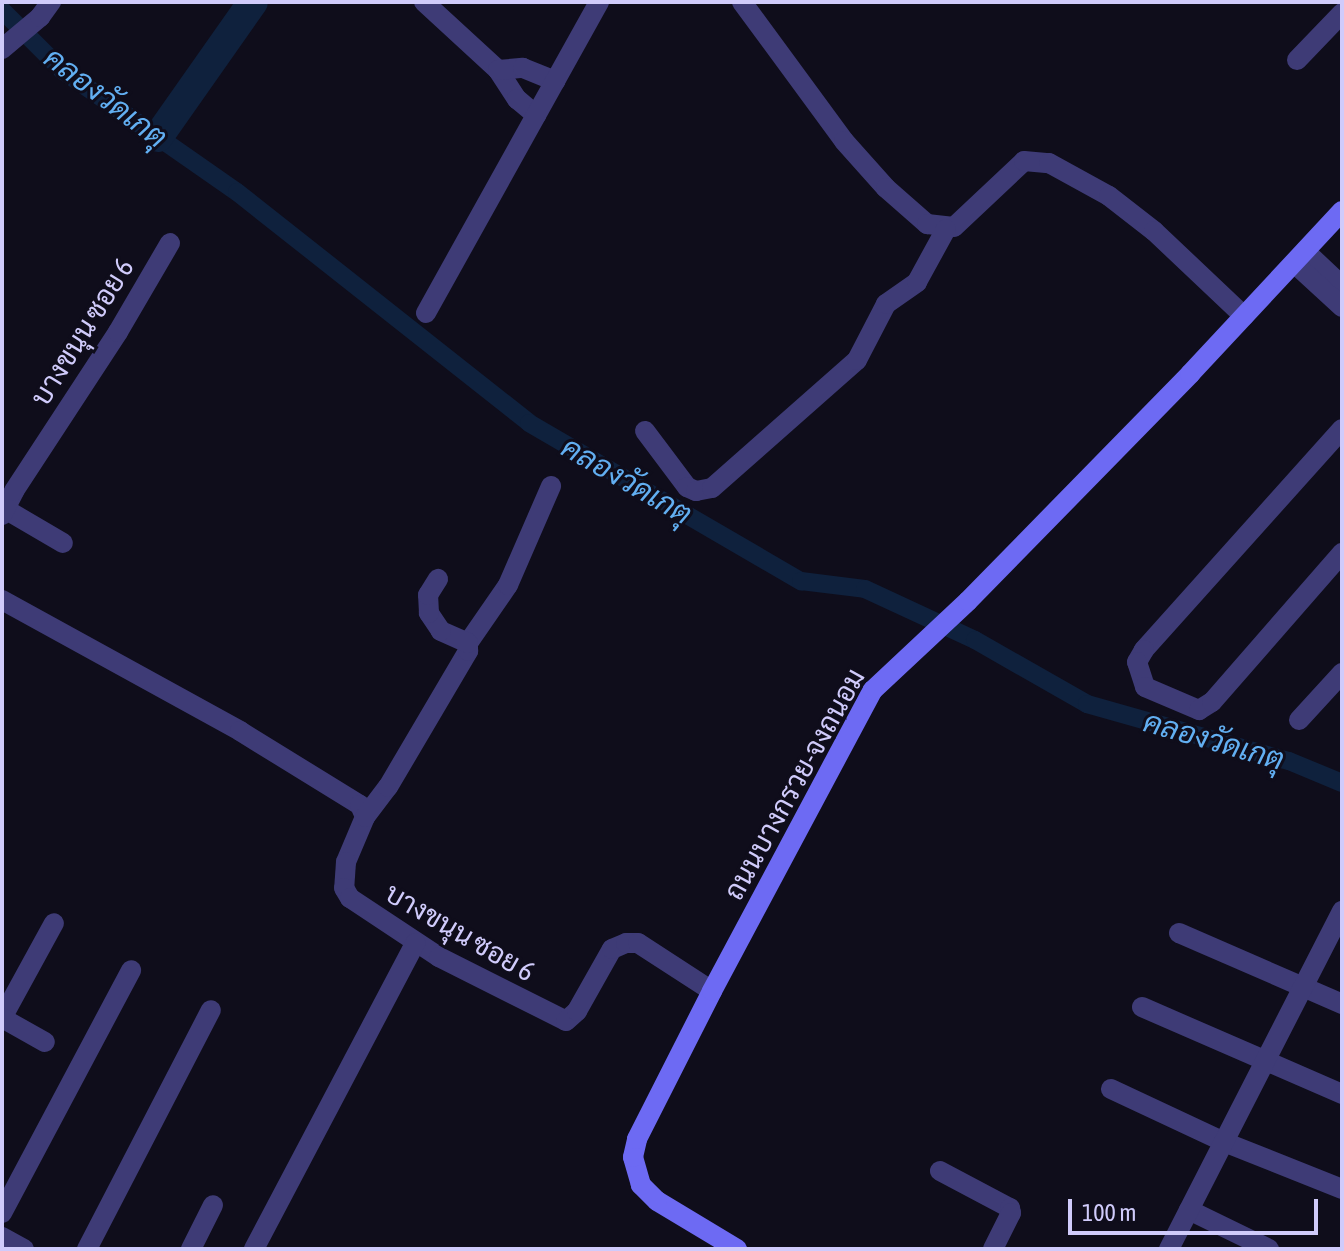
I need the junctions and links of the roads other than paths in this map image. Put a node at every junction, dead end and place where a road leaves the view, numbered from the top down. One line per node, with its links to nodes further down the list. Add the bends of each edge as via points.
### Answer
1 (424, 2): 8 (street)
2 (599, 2): 9 (street)
3 (742, 2): 12 (street, via 844,141 886,188 927,224)
4 (46, 10): 6 (street)
5 (1342, 13): 7 (street)
6 (8, 46)
7 (1297, 60)
8 (498, 70): 9 (street, via 523,68); 10 (street, via 517,99)
9 (555, 81): 10 (street)
10 (536, 115): 17 (street)
11 (1342, 211): 14 (street, ถนนบางกรวย-จงถนอม)
12 (946, 229): 18 (street, via 1024,161 1049,163 1109,196 1154,231); 20 (street, via 917,282 886,304 857,360 730,476 712,488 687,487)
13 (170, 243): 22 (street, บางขนุน ซอย 6, via 118,332)
14 (1299, 257): 15 (street); 16 (street); 18 (street, ถนนบางกรวย-จงถนอม)
15 (1342, 286)
16 (1342, 307)
17 (426, 313)
18 (1244, 316): 37 (street, ถนนบางกรวย-จงถนอม, via 968,601 873,690)
19 (1342, 429): 24 (street, via 1144,650 1137,662 1145,687 1199,710 1212,702)
20 (645, 431)
21 (551, 486): 27 (street, via 508,585)
22 (6, 500): 23 (street)
23 (63, 543)
24 (1342, 553)
25 (438, 579): 27 (street, via 428,595 429,613 441,631)
26 (2, 600): 30 (street, via 240,731 360,805)
27 (468, 643): 30 (street, via 417,739)
28 (1342, 673): 29 (street)
29 (1299, 720)
30 (365, 817): 34 (street, บางขนุน ซอย 6, via 346,862 344,888 350,898)
31 (1342, 911): 36 (street)
32 (54, 923): 41 (street)
33 (1179, 933): 36 (street)
34 (415, 943): 37 (street, บางขนุน ซอย 6, via 566,1021 612,949 626,943 638,943); 56 (street)
35 (131, 970): 51 (street)
36 (1304, 987): 38 (street); 43 (street)
37 (712, 991): 57 (street, ถนนบางกรวย-จงถนอม, via 637,1139 635,1174 657,1201)
38 (1342, 1004)
39 (1142, 1007): 43 (street)
40 (211, 1010): 54 (street)
41 (2, 1018): 42 (street)
42 (45, 1042)
43 (1268, 1060): 45 (street); 46 (street)
44 (1111, 1089): 46 (street)
45 (1342, 1094)
46 (1224, 1142): 48 (street); 50 (street)
47 (940, 1171): 58 (street, via 1010,1208)
48 (1342, 1189)
49 (213, 1205): 55 (street)
50 (1189, 1210): 59 (street); 60 (street)
51 (2, 1213)
52 (2, 1237): 53 (street)
53 (24, 1249)
54 (87, 1249)
55 (191, 1249)
56 (254, 1249)
57 (737, 1249)
58 (993, 1249)
59 (1169, 1249)
60 (1269, 1249)

